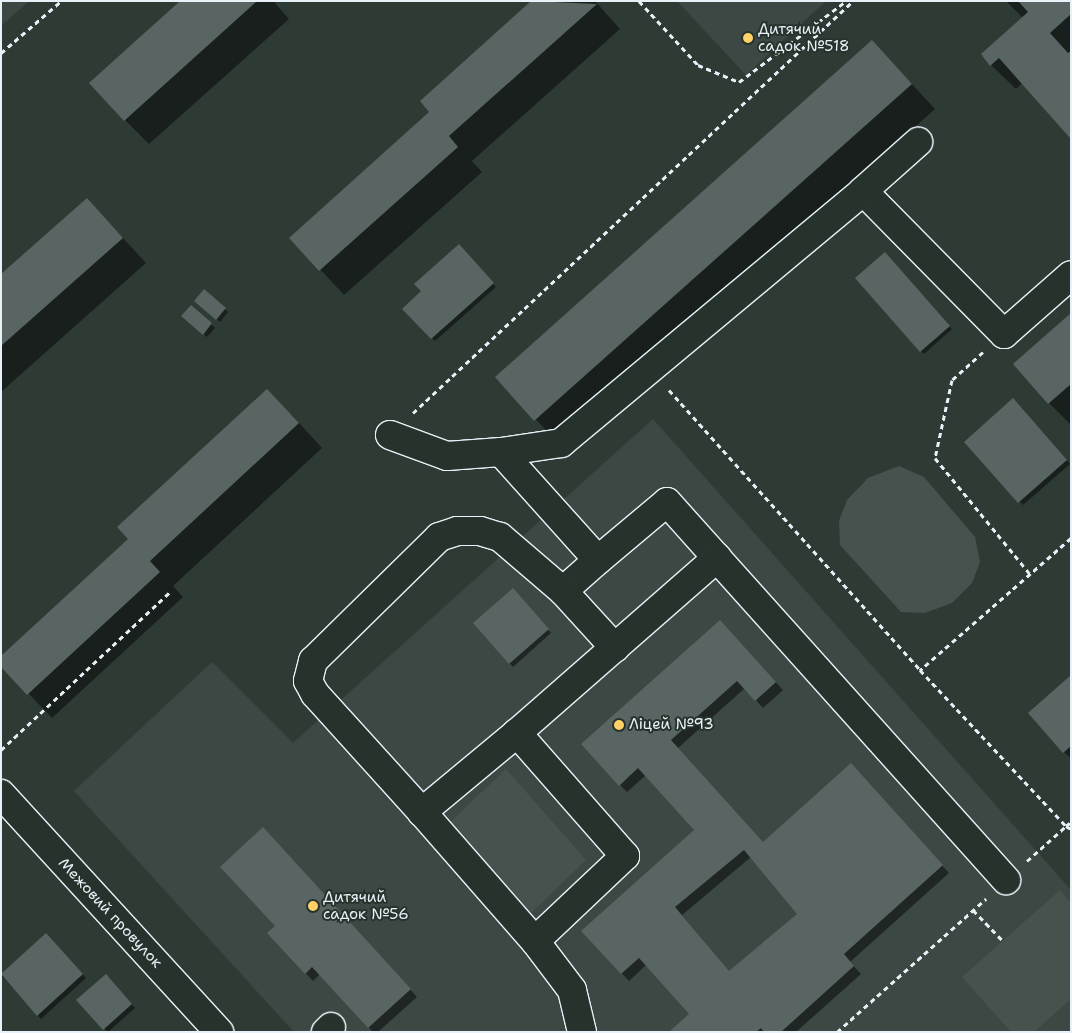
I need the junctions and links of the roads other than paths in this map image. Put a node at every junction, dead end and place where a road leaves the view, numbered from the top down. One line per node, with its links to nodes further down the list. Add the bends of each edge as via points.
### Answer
1 (918, 142): 2 (street)
2 (863, 191): 3 (street, via 1004,334); 5 (street, via 561,443)
3 (1071, 275)
4 (390, 435): 5 (street, via 447,456)
5 (501, 452): 7 (street)
6 (717, 558): 7 (street, via 667,502); 9 (street); 13 (street)
7 (598, 560): 8 (street)
8 (563, 591): 9 (street); 12 (street, via 500,537 480,531 457,531 439,537 313,661 308,681 315,694)
9 (615, 648): 10 (street)
10 (517, 733): 12 (street); 14 (street, via 625,856)
11 (1, 794): 15 (street, Межовий провулок)
12 (422, 812): 14 (street)
13 (1006, 880)
14 (535, 941): 16 (street, via 572,990)
15 (220, 1032)
16 (582, 1032)

